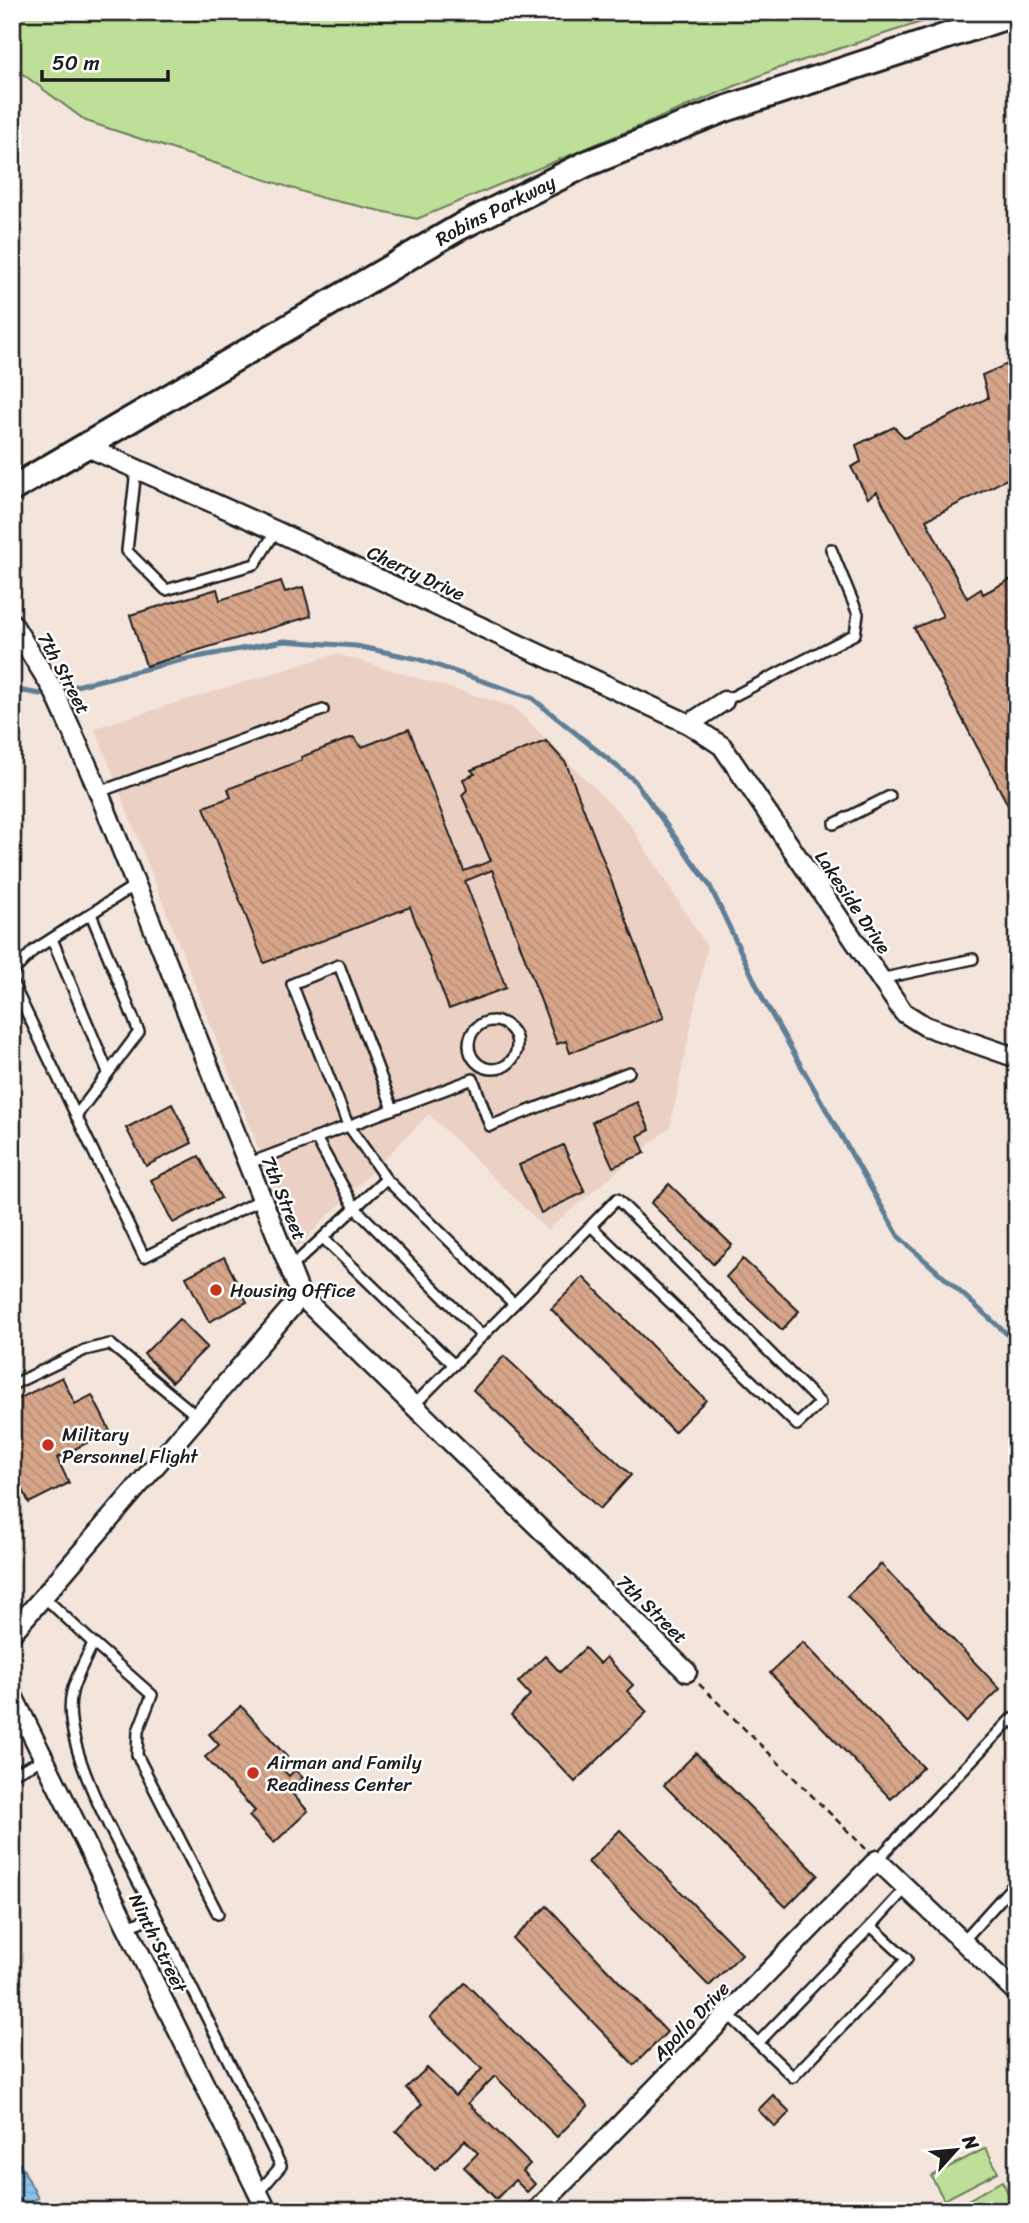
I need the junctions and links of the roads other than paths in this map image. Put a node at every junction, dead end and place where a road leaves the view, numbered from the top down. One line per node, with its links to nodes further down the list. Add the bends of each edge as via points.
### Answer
1 (1017, 13): 2 (street, Robins Parkway, via 725,109 586,164 458,228)
2 (85, 446): 3 (street, Cherry Drive); 4 (street, Robins Parkway)
3 (136, 470): 5 (street, Cherry Drive); 5 (lane, via 127,551 166,590 255,564)
4 (12, 489)
5 (276, 531): 10 (street, Cherry Drive)
6 (831, 549): 8 (lane, via 858,614 855,634)
7 (12, 623): 11 (street, 7th Street, via 54,691)
8 (724, 701): 10 (street)
9 (323, 710): 11 (lane)
10 (689, 724): 19 (street, Lakeside Drive, via 722,746)
11 (99, 792): 14 (street, 7th Street)
12 (890, 796): 13 (lane)
13 (834, 824)
14 (137, 884): 15 (lane); 30 (street, 7th Street)
15 (91, 914): 16 (lane); 23 (lane, via 139,1032)
16 (52, 939): 18 (lane); 23 (lane)
17 (973, 959): 19 (lane)
18 (12, 973)
19 (880, 979): 21 (street, Lakeside Drive, via 903,1012 925,1026)
20 (12, 982): 27 (lane)
21 (1017, 1058)
22 (480, 1066): 22 (lane, via 469,1045 474,1030 488,1021 504,1023 515,1035 515,1057 496,1070); 25 (lane)
23 (108, 1072): 27 (lane)
24 (629, 1072): 25 (lane, via 491,1126)
25 (473, 1079): 26 (lane)
26 (393, 1109): 28 (lane); 28 (lane, via 339,965 292,984)
27 (76, 1116): 32 (lane, via 144,1257)
28 (348, 1125): 29 (lane); 31 (lane)
29 (316, 1138): 30 (lane); 33 (lane)
30 (247, 1164): 32 (street, 7th Street)
31 (386, 1179): 33 (lane); 38 (lane)
32 (261, 1199): 36 (street, 7th Street)
33 (355, 1208): 35 (lane); 39 (lane)
34 (591, 1226): 34 (lane, via 617,1199 820,1402 797,1425); 38 (lane)
35 (323, 1238): 36 (lane); 40 (lane)
36 (290, 1268): 37 (street, 7th Street)
37 (301, 1296): 42 (street, 7th Street); 43 (street)
38 (514, 1304): 39 (lane)
39 (482, 1336): 40 (lane)
40 (454, 1365): 42 (lane)
41 (12, 1385): 43 (lane, via 110,1343)
42 (413, 1406): 47 (street, 7th Street)
43 (198, 1417): 44 (street)
44 (44, 1597): 45 (street); 46 (lane)
45 (12, 1633)
46 (93, 1643): 55 (lane, via 71,1694 79,1758); 56 (lane, via 152,1695 138,1731 136,1755)
47 (687, 1672)
48 (12, 1694): 50 (street, Ninth Street)
49 (1017, 1725): 52 (lane, via 1011,1719)
50 (44, 1759): 51 (lane); 58 (street, Ninth Street)
51 (12, 1774)
52 (877, 1860): 54 (street); 61 (street, Apollo Drive)
53 (1017, 1881): 59 (lane)
54 (906, 1888): 57 (lane); 59 (street)
55 (155, 1914): 58 (lane); 63 (lane, via 281,2166)
56 (218, 1914)
57 (872, 1927): 62 (lane); 62 (lane, via 906,1959 816,2056 793,2077)
58 (128, 1928): 63 (street, Ninth Street)
59 (962, 1942): 60 (street)
60 (1017, 1993)
61 (728, 2014): 62 (lane); 65 (street, Apollo Drive)
62 (758, 2043)
63 (258, 2193): 64 (street, Ninth Street)
64 (267, 2211)
65 (536, 2211)

